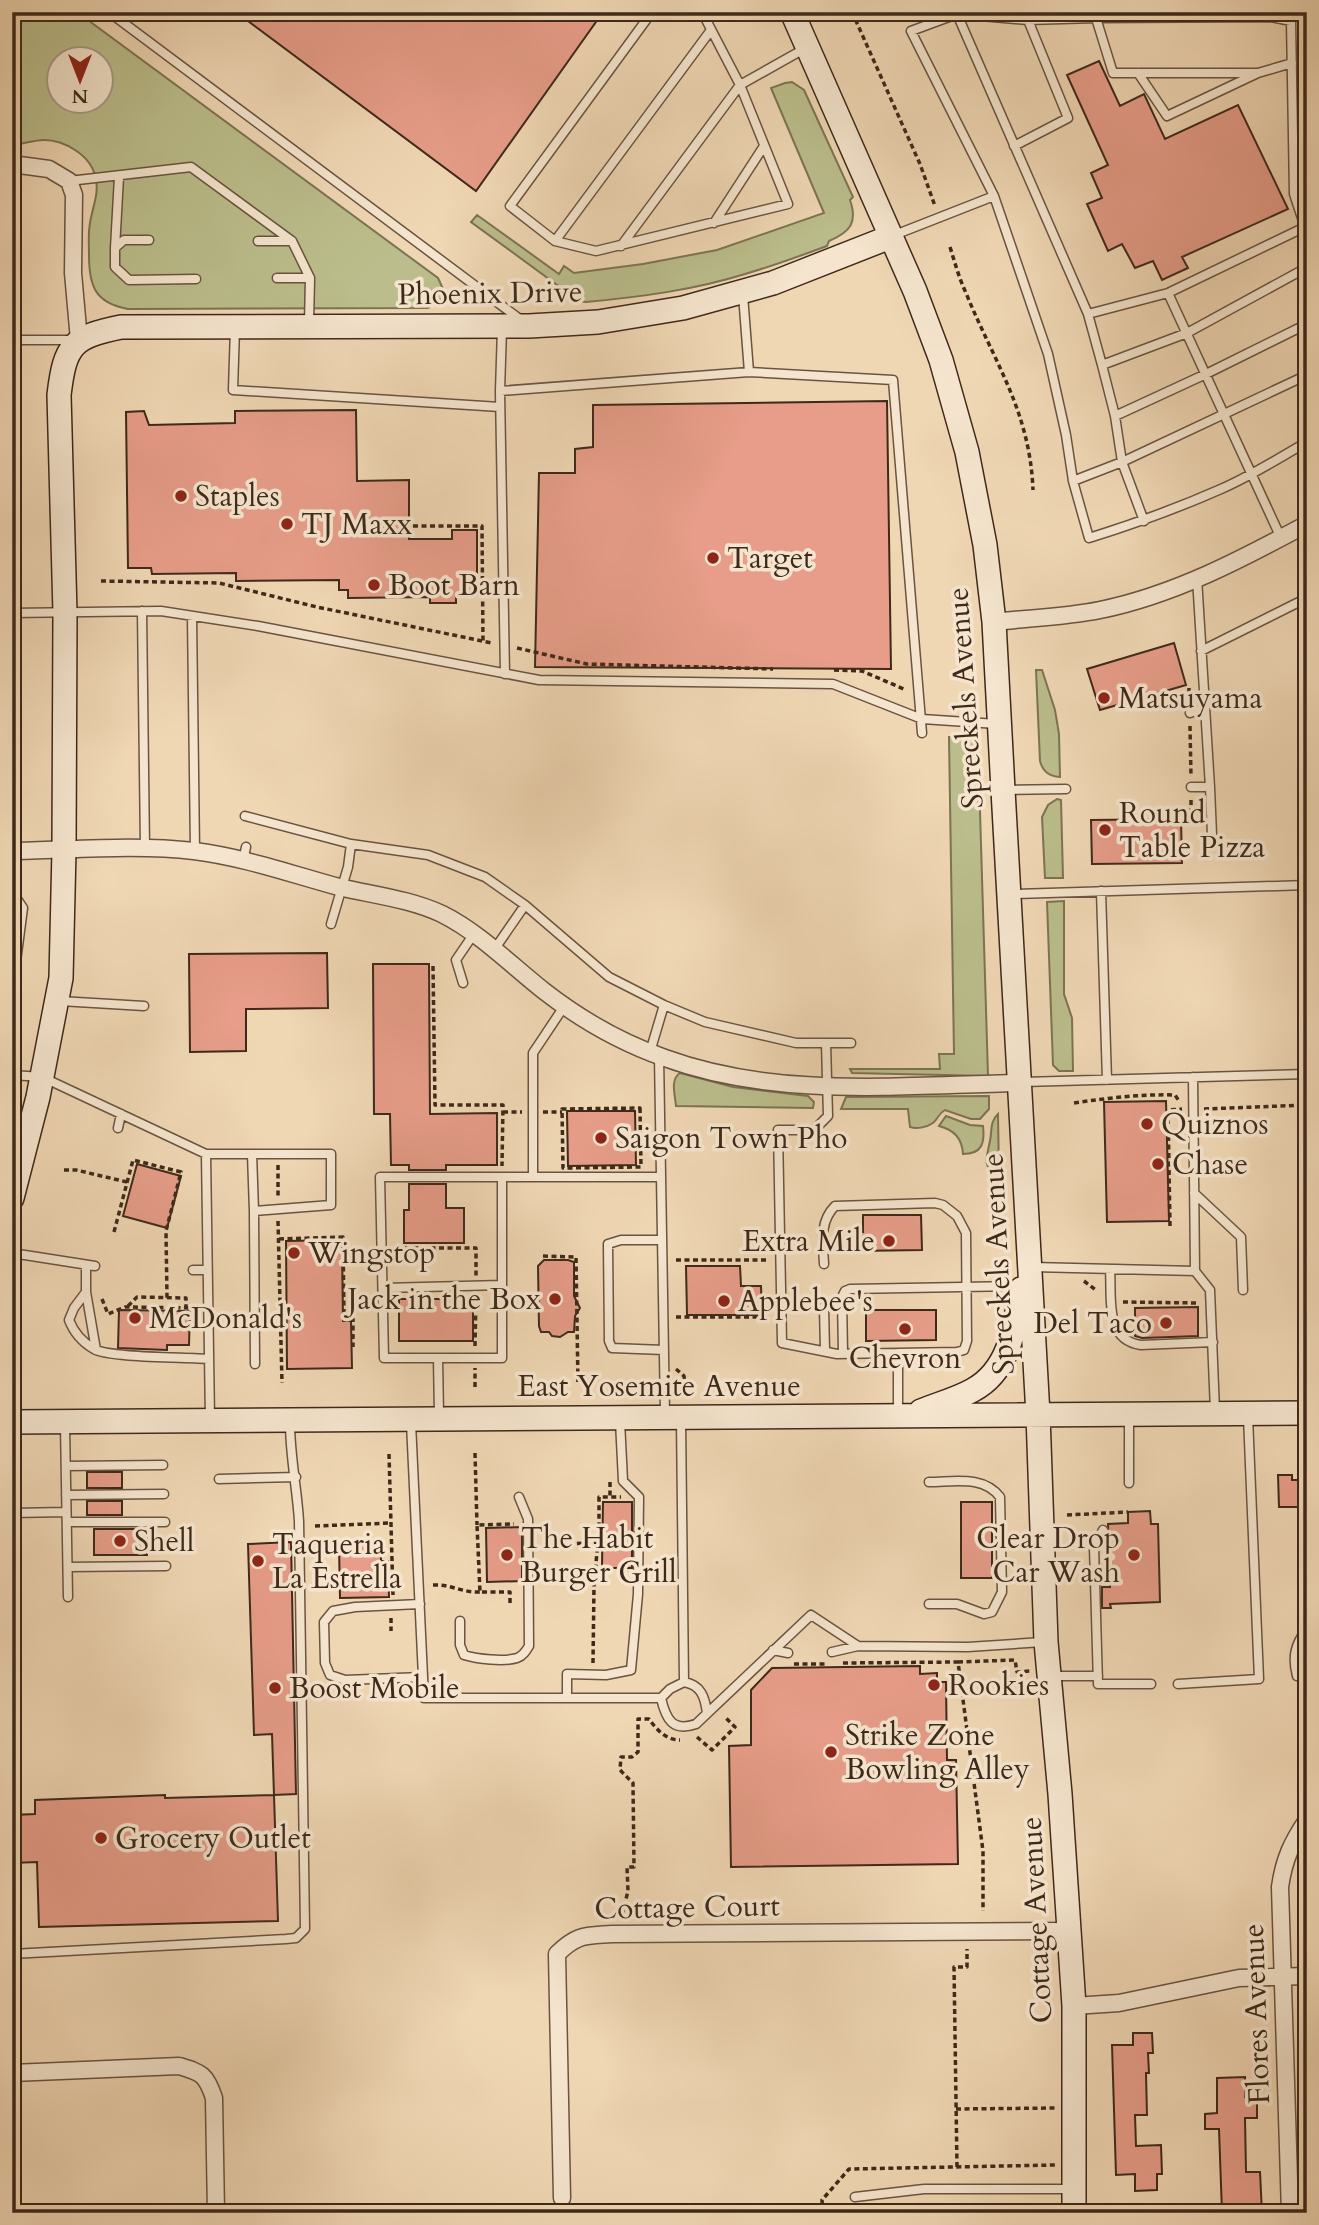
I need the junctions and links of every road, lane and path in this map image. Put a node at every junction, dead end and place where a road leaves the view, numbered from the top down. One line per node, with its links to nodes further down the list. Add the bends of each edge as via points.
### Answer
1 (109, 12): 45 (lane)
2 (652, 12): 26 (lane, via 510,205)
3 (702, 12): 9 (lane)
4 (792, 12): 10 (street, Spreckels Avenue)
5 (852, 12): 21 (path)
6 (957, 14): 8 (lane); 16 (lane); 20 (lane, via 911,31)
7 (1096, 18): 8 (lane); 11 (lane, via 1271,17 1292,21); 12 (lane, via 1113,73)
8 (1027, 20): 16 (lane, via 1068,118)
9 (711, 30): 14 (lane); 26 (lane)
10 (808, 48): 14 (lane); 24 (street, Spreckels Avenue)
11 (1292, 63): 13 (lane); 23 (lane, via 1294,194)
12 (1138, 73): 13 (lane); 13 (lane, via 1167,116)
13 (1258, 73)
14 (740, 85): 15 (lane); 29 (lane)
15 (764, 146): 22 (lane); 22 (lane, via 788,204)
16 (1014, 146): 41 (lane)
17 (12, 164): 19 (street, via 48,169)
18 (119, 177): 19 (lane); 28 (lane, via 191,167); 31 (lane)
19 (69, 181): 49 (street, via 74,195 73,273)
20 (994, 196): 21 (lane); 61 (lane, via 1048,354)
21 (940, 218): 24 (lane)
22 (714, 223): 29 (lane)
23 (1304, 227): 33 (lane); 39 (lane)
24 (890, 237): 38 (street, Phoenix Drive); 73 (street, Spreckels Avenue, via 941,360 967,452)
25 (149, 240): 31 (lane, via 124,240)
26 (555, 240): 29 (lane, via 596,251)
27 (258, 241): 28 (lane)
28 (292, 241): 35 (lane)
29 (621, 246)
30 (950, 247): 62 (path, via 1009,384 1031,457)
31 (115, 248): 36 (lane, via 116,267 129,280)
32 (12, 262): 37 (lane)
33 (1306, 268): 40 (lane); 47 (lane)
34 (277, 278): 35 (lane)
35 (310, 278): 43 (lane)
36 (197, 279)
37 (12, 280)
38 (743, 292): 45 (street, Phoenix Drive, via 683,309 598,322); 51 (lane)
39 (1168, 293): 41 (lane); 47 (lane)
40 (1307, 311)
41 (1088, 314): 50 (lane)
42 (1307, 324): 52 (lane)
43 (309, 326): 44 (street, Phoenix Drive); 46 (street, Phoenix Drive)
44 (502, 326): 45 (street, Phoenix Drive); 54 (lane)
45 (529, 326)
46 (235, 327): 49 (street, Phoenix Drive, via 121,327); 55 (lane, via 233,390)
47 (1187, 332): 50 (lane); 52 (lane)
48 (12, 340): 49 (lane)
49 (79, 340): 71 (street, via 66,355 59,395)
50 (1102, 365): 57 (lane)
51 (749, 372): 54 (lane); 79 (lane, via 893,380)
52 (1206, 374): 56 (lane); 57 (lane)
53 (1307, 375): 56 (lane)
54 (500, 391): 55 (lane)
55 (500, 407): 76 (lane)
56 (1224, 414): 59 (lane); 60 (lane)
57 (1115, 416): 59 (lane)
58 (1307, 442): 60 (lane)
59 (1122, 462): 61 (lane); 63 (lane)
60 (1252, 474): 63 (lane); 66 (lane)
61 (1073, 481): 63 (lane, via 1089,538)
62 (1033, 490)
63 (1144, 521)
64 (1307, 524): 66 (street)
65 (413, 526): 74 (path, via 482,526)
66 (1281, 538): 67 (street)
67 (1197, 578): 73 (street, via 1100,610); 75 (lane)
68 (1307, 598): 75 (lane)
69 (142, 611): 71 (lane); 72 (lane); 90 (lane)
70 (12, 613): 71 (lane)
71 (65, 613): 91 (street)
72 (192, 616): 76 (lane); 93 (lane)
73 (994, 622): 80 (street, Spreckels Avenue)
74 (483, 641)
75 (1201, 651): 77 (lane)
76 (505, 674): 79 (lane, via 539,680 833,684)
77 (1205, 708): 78 (lane); 83 (lane)
78 (1190, 713): 82 (path)
79 (922, 719): 80 (lane); 81 (lane)
80 (1000, 724): 85 (street, Spreckels Avenue)
81 (922, 733)
82 (1191, 787): 83 (lane); 86 (path, via 1191,814)
83 (1210, 787): 88 (lane)
84 (1066, 789): 85 (lane)
85 (1003, 790): 97 (street, Spreckels Avenue)
86 (1183, 814)
87 (246, 816): 89 (lane)
88 (1212, 835)
89 (351, 844): 95 (lane); 99 (lane, via 428,855 485,877)
90 (145, 849): 91 (street); 93 (street)
91 (64, 850): 92 (street); 106 (street, via 63,957)
92 (12, 851)
93 (195, 851): 95 (street, via 244,854)
94 (1307, 885): 96 (lane)
95 (341, 887): 100 (lane); 101 (street, via 441,914)
96 (1101, 891): 97 (lane); 117 (lane)
97 (1009, 894): 118 (street, Spreckels Avenue)
98 (12, 897): 105 (lane, via 23,908)
99 (525, 905): 102 (lane); 108 (lane, via 609,977)
100 (331, 924)
101 (473, 934): 102 (street); 104 (lane, via 456,960)
102 (494, 950): 107 (street)
103 (433, 966): 129 (path, via 435,1105 503,1105)
104 (463, 983)
105 (12, 992)
106 (57, 1001): 109 (lane); 115 (street)
107 (565, 1005): 112 (street); 131 (lane, via 533,1052)
108 (664, 1005): 110 (lane, via 717,1025 796,1043); 112 (lane)
109 (144, 1006)
110 (826, 1043): 111 (lane); 119 (lane)
111 (851, 1043)
112 (654, 1054): 119 (street, via 700,1069); 130 (lane)
113 (1307, 1074): 116 (lane)
114 (12, 1075): 115 (lane)
115 (42, 1077): 122 (lane); 134 (street)
116 (1193, 1077): 117 (lane); 133 (lane)
117 (1107, 1080): 118 (lane)
118 (1019, 1083): 119 (street); 145 (street, Spreckels Avenue)
119 (827, 1087): 172 (lane, via 828,1116 814,1130 778,1130 782,1343)
120 (1074, 1102): 121 (path, via 1175,1096)
121 (1180, 1110)
122 (121, 1114): 123 (lane); 124 (lane)
123 (118, 1128)
124 (206, 1154): 125 (lane); 148 (lane)
125 (251, 1154): 126 (lane); 136 (lane)
126 (278, 1154): 135 (path); 135 (lane, via 331,1154 331,1205)
127 (640, 1167): 127 (path, via 563,1168 562,1109 640,1108)
128 (64, 1170): 132 (path)
129 (502, 1173): 131 (lane); 151 (lane); 152 (lane, via 380,1177)
130 (661, 1177): 131 (lane); 139 (lane)
131 (533, 1178)
132 (127, 1182): 137 (path); 158 (path, via 133,1160 181,1172 166,1231)
133 (1194, 1193): 149 (lane); 154 (lane, via 1241,1237)
134 (12, 1198)
135 (278, 1210): 136 (lane); 138 (path)
136 (254, 1211): 177 (lane)
137 (114, 1232)
138 (279, 1239): 169 (path, via 343,1237 344,1319 353,1319); 178 (path)
139 (662, 1240): 171 (lane); 171 (lane, via 608,1244 609,1341 612,1348)
140 (12, 1253): 155 (lane, via 90,1266)
141 (544, 1256): 179 (path, via 576,1257)
142 (676, 1260): 143 (path)
143 (769, 1260)
144 (824, 1264): 153 (lane, via 824,1223 835,1206 935,1203 951,1210 963,1224)
145 (1026, 1266): 146 (lane); 153 (lane); 183 (street, Spreckels Avenue); 185 (street, via 1014,1332 993,1374 974,1390)
146 (1110, 1269): 149 (lane); 159 (lane)
147 (193, 1270): 148 (lane)
148 (207, 1270): 176 (lane)
149 (1195, 1271): 168 (lane, via 1210,1290)
150 (1083, 1280): 159 (path, via 1100,1293 1100,1303)
151 (502, 1285): 152 (lane); 175 (lane, via 502,1358)
152 (383, 1288): 175 (lane, via 384,1358)
153 (966, 1288): 173 (lane, via 964,1350); 174 (lane, via 845,1291)
154 (1243, 1290)
155 (86, 1292): 170 (lane); 170 (lane, via 69,1320 74,1332)
156 (100, 1295): 160 (path, via 108,1314)
157 (149, 1297): 158 (path); 160 (path, via 137,1297); 161 (path)
158 (167, 1298): 163 (path, via 186,1298)
159 (1112, 1303): 164 (path, via 1198,1302); 168 (lane, via 1118,1334 1130,1344)
160 (127, 1307): 161 (path)
161 (149, 1307): 163 (path)
162 (824, 1307): 172 (lane)
163 (186, 1308): 167 (path, via 196,1308)
164 (1198, 1312)
165 (676, 1317): 166 (path)
166 (769, 1317)
167 (196, 1321)
168 (1213, 1342): 181 (lane)
169 (353, 1347)
170 (96, 1350): 176 (lane)
171 (664, 1350): 187 (lane)
172 (825, 1351): 174 (lane)
173 (898, 1353): 174 (lane); 185 (lane)
174 (843, 1354)
175 (438, 1358): 189 (lane)
176 (209, 1359): 190 (lane)
177 (255, 1364)
178 (282, 1383)
179 (578, 1385)
180 (1307, 1413): 182 (street, East Yosemite Avenue)
181 (1215, 1414): 182 (street, East Yosemite Avenue); 184 (street, East Yosemite Avenue)
182 (1248, 1414): 245 (lane, via 1259,1679)
183 (1038, 1415): 184 (street, East Yosemite Avenue); 185 (street, East Yosemite Avenue); 231 (street, Cottage Avenue)
184 (1129, 1415): 201 (lane)
185 (903, 1416): 187 (street, East Yosemite Avenue)
186 (620, 1418): 187 (street, East Yosemite Avenue); 189 (street, East Yosemite Avenue); 205 (lane, via 623,1481)
187 (673, 1418): 243 (lane)
188 (411, 1419): 189 (street, East Yosemite Avenue); 191 (street, East Yosemite Avenue); 225 (lane)
189 (439, 1419)
190 (210, 1420): 191 (street, East Yosemite Avenue); 192 (street, East Yosemite Avenue)
191 (290, 1420): 198 (lane)
192 (65, 1421): 193 (street, East Yosemite Avenue); 197 (lane)
193 (12, 1422)
194 (475, 1453): 214 (path)
195 (389, 1454): 212 (path)
196 (163, 1465): 197 (lane)
197 (66, 1466): 203 (lane)
198 (296, 1478): 199 (lane); 257 (lane, via 305,1930 286,1939)
199 (219, 1479)
200 (929, 1482): 226 (lane, via 976,1481 1000,1497 1002,1592 992,1612 984,1614 957,1604)
201 (1129, 1483)
202 (164, 1494): 203 (lane)
203 (66, 1495): 206 (lane)
204 (519, 1497): 228 (lane, via 528,1519 525,1653 516,1658 464,1655)
205 (634, 1497): 217 (path, via 599,1497); 246 (lane, via 638,1594 631,1670 567,1674)
206 (66, 1512): 208 (lane); 210 (lane)
207 (1128, 1512): 209 (path)
208 (12, 1513)
209 (1067, 1515)
210 (67, 1522): 211 (lane); 220 (lane)
211 (165, 1522)
212 (391, 1523): 215 (path); 227 (path)
213 (514, 1524): 214 (path)
214 (477, 1525): 222 (path)
215 (316, 1526)
216 (1103, 1530): 240 (lane, via 1094,1547)
217 (598, 1542): 218 (path); 238 (path)
218 (543, 1546)
219 (166, 1566): 220 (lane)
220 (68, 1567): 223 (lane)
221 (433, 1585): 222 (path)
222 (480, 1592): 224 (path, via 510,1592)
223 (68, 1597)
224 (510, 1603)
225 (420, 1604): 227 (lane); 242 (lane)
226 (929, 1604)
227 (391, 1605): 230 (path); 242 (lane, via 333,1611 324,1622 325,1663 330,1675 345,1680)
228 (460, 1621)
229 (1307, 1629): 241 (lane, via 1296,1644)
230 (391, 1631)
231 (1046, 1642): 232 (lane); 239 (street, Cottage Avenue)
232 (858, 1646): 233 (lane, via 811,1615); 234 (lane)
233 (773, 1650): 235 (lane); 249 (lane)
234 (832, 1652)
235 (788, 1653)
236 (958, 1662): 237 (path); 239 (path, via 1015,1660 1017,1672); 253 (path, via 983,1851)
237 (788, 1664)
238 (593, 1665)
239 (1039, 1673): 240 (lane); 255 (street, Cottage Avenue, via 1060,1794)
240 (1098, 1676): 244 (lane, via 1098,1684)
241 (1297, 1676)
242 (423, 1677): 246 (lane, via 424,1698)
243 (684, 1682): 247 (lane); 249 (lane, via 699,1688)
244 (1151, 1684)
245 (1178, 1684)
246 (567, 1698): 247 (lane)
247 (661, 1698): 249 (lane, via 666,1717 675,1725 696,1724)
248 (732, 1708): 250 (path, via 723,1717 735,1727 712,1749 698,1737)
249 (707, 1713)
250 (694, 1739)
251 (686, 1741): 254 (path, via 662,1734 649,1719 638,1719 638,1752 621,1757 620,1770 633,1783 634,1855 634,1867 627,1867)
252 (1307, 1820): 258 (street, Flores Avenue, via 1290,1845 1282,1872)
253 (983, 1911)
254 (622, 1915)
255 (1069, 1931): 260 (street, Cottage Avenue); 268 (street, Cottage Court, via 612,1934 569,1941 556,1954)
256 (967, 1949): 263 (path, via 967,1966 954,1966)
257 (12, 1954)
258 (1283, 1976): 259 (street); 260 (street, via 1239,1978 1119,2003); 272 (street, Flores Avenue)
259 (1307, 1976)
260 (1074, 2006): 266 (street, Cottage Avenue)
261 (12, 2073): 269 (street, via 179,2066 200,2072 214,2098)
262 (1059, 2108): 263 (path)
263 (956, 2109): 265 (path)
264 (1061, 2165): 265 (path)
265 (957, 2167): 270 (path, via 849,2169 822,2200)
266 (1073, 2189): 267 (lane, via 924,2189); 271 (street, Cottage Avenue)
267 (855, 2197)
268 (562, 2198)
269 (216, 2213)
270 (823, 2213)
271 (1074, 2213)
272 (1290, 2213)

